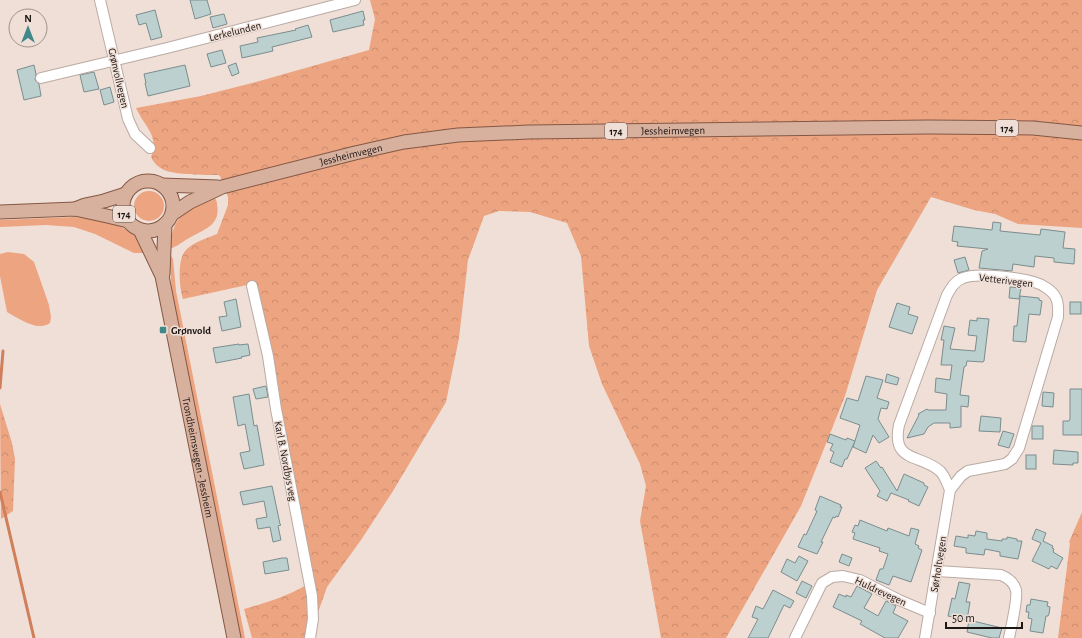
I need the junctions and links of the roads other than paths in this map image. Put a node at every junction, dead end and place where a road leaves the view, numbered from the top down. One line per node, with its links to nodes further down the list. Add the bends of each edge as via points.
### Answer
1 (100, 0): 3 (street, Grønvollvegen)
2 (355, 0): 3 (street, Lerkelunden)
3 (115, 60): 4 (street, Lerkelunden); 6 (street, Grønvollvegen, via 132,129)
4 (41, 78)
5 (1082, 133): 8 (main road, Jessheimvegen / 174, via 1033,128 928,127 458,135 404,142)
6 (150, 148)
7 (162, 185): 8 (main road, Jessheimvegen / 174); 9 (main road, 174, via 156,182 142,182); 12 (main road, via 172,198 173,206)
8 (222, 187): 12 (main road, Jessheimvegen / 174, via 190,202)
9 (126, 194): 10 (main road, 174); 13 (main road, 174, via 123,208)
10 (74, 209): 11 (main road, 174); 13 (main road, 174)
11 (0, 212)
12 (168, 219): 14 (main road, 174, via 153,230); 15 (main road, Trondheimsvegen - Jessheim)
13 (128, 221): 14 (main road, 174)
14 (140, 230): 15 (main road, Trondheimsvegen - Jessheim)
15 (162, 276): 20 (main road, Trondheimsvegen - Jessheim)
16 (252, 286): 21 (street, Karl B. Nordbys veg, via 268,356 312,596)
17 (950, 490): 17 (street, Vetterivegen, via 968,471 1005,464 1012,460 1019,448 1058,317 1056,298 1050,291 1034,282 969,276 958,280 947,295 899,425 897,437 908,456 940,471); 18 (street, Sørholtvegen)
18 (937, 571): 19 (street, Sørholtvegen); 24 (street, via 1001,575 1009,579 1017,591)
19 (930, 614): 22 (street, Huldrevegen, via 860,580 843,576 832,577 822,584); 23 (street, Sørholtvegen)
20 (234, 638)
21 (310, 638)
22 (795, 638)
23 (925, 638)
24 (1009, 638)

